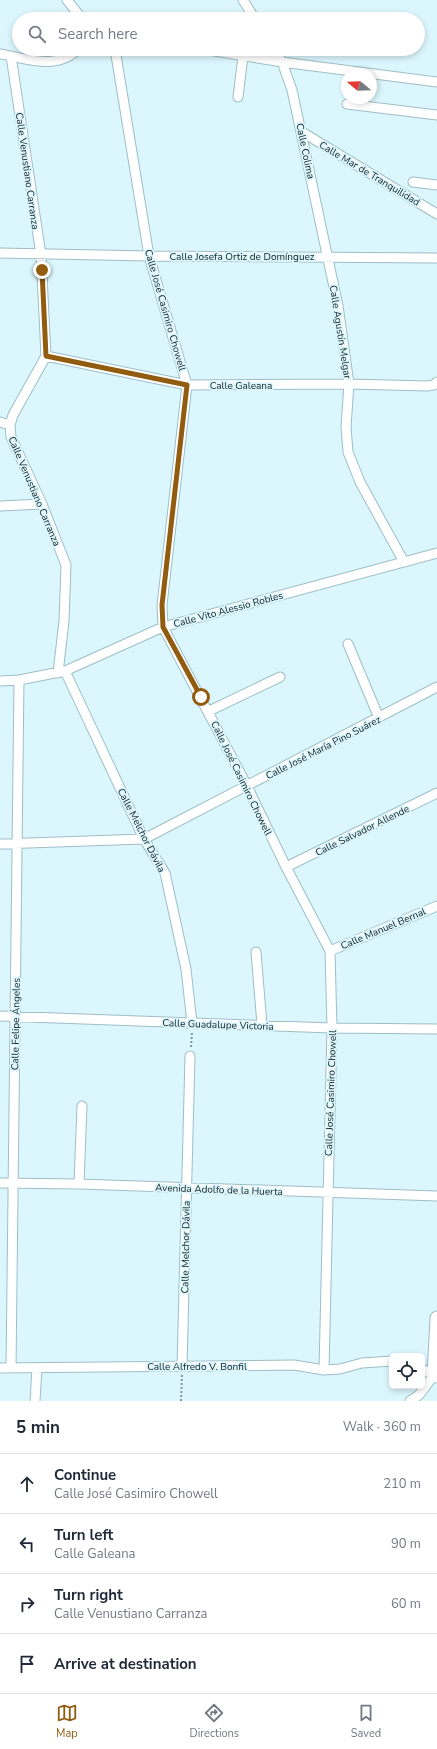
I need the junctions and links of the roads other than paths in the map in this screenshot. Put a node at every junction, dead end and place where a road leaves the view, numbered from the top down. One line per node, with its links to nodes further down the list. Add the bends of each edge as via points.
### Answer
1 (67, 0): 3 (street)
2 (243, 0): 4 (street)
3 (76, 12)
4 (251, 12)
5 (0, 54): 6 (street)
6 (11, 56): 7 (street, via 48,62); 21 (street, Calle Venustiano Carranza)
7 (67, 56)
8 (116, 56): 22 (street, Calle José Casimiro Chowell)
9 (243, 56): 11 (street); 13 (street)
10 (278, 56): 11 (street, Calle Colima)
11 (282, 62): 12 (street); 16 (street, Calle Colima)
12 (437, 82)
13 (238, 97)
14 (347, 104): 15 (street)
15 (437, 115)
16 (302, 132): 19 (street, Calle Mar de Tranquilidad); 23 (street, Calle Colima)
17 (413, 182): 18 (street)
18 (437, 185)
19 (437, 214)
20 (0, 253): 21 (street, Calle Josefa Ortiz de Domínguez)
21 (41, 255): 22 (street, Calle Josefa Ortiz de Domínguez); 25 (street, Calle Venustiano Carranza)
22 (149, 256): 23 (street, Calle Josefa Ortiz de Domínguez); 28 (street, Calle José Casimiro Chowell)
23 (329, 256): 24 (street, Calle Josefa Ortiz de Domínguez); 27 (street, Calle Agustín Melgar)
24 (437, 258)
25 (46, 356): 28 (street, Calle Galeana); 30 (street, Calle Venustiano Carranza, via 18,404)
26 (437, 382): 27 (street, Calle Galeana, via 428,386)
27 (349, 384): 28 (street, Calle Galeana); 34 (street, Calle Agustín Melgar, via 346,427 348,452 360,482)
28 (187, 385): 35 (street, Calle José Casimiro Chowell, via 162,605)
29 (0, 422): 30 (street)
30 (10, 425): 31 (street, Calle Venustiano Carranza, via 14,446)
31 (42, 504): 32 (street); 37 (street, Calle Venustiano Carranza, via 66,565)
32 (0, 506)
33 (437, 553): 34 (street, Calle Vito Alessio Robles)
34 (404, 562): 35 (street, Calle Vito Alessio Robles)
35 (163, 627): 37 (street, Calle Vito Alessio Robles); 42 (street, Calle José Casimiro Chowell)
36 (348, 644): 43 (street)
37 (61, 672): 39 (street, Calle Vito Alessio Robles); 46 (street, Calle Melchor Dávila)
38 (280, 677): 42 (street)
39 (19, 680): 40 (street, Calle Vito Alessio Robles); 47 (street, Calle Felipe Ángeles)
40 (0, 681)
41 (437, 687): 43 (street, Calle José María Pino Suárez)
42 (209, 711): 44 (street, Calle José Casimiro Chowell)
43 (379, 718): 44 (street, Calle José María Pino Suárez)
44 (247, 786): 46 (street, Calle José María Pino Suárez); 49 (street, Calle José Casimiro Chowell)
45 (437, 793): 49 (street, Calle Salvador Allende)
46 (144, 839): 47 (street, Calle José María Pino Suárez); 55 (street, Calle Melchor Dávila, via 165,873 186,969)
47 (18, 842): 48 (street, Calle José María Pino Suárez); 54 (street, Calle Felipe Ángeles)
48 (0, 844)
49 (286, 867): 51 (street, Calle José Casimiro Chowell)
50 (437, 906): 51 (street, Calle Manuel Bernal)
51 (330, 951): 57 (street, Calle José Casimiro Chowell)
52 (256, 952): 56 (street)
53 (0, 1016): 54 (street, Calle Guadalupe Victoria)
54 (15, 1017): 55 (street, Calle Guadalupe Victoria); 62 (street, Calle Felipe Ángeles)
55 (192, 1023): 56 (street, Calle Guadalupe Victoria)
56 (262, 1025): 57 (street, Calle Guadalupe Victoria)
57 (332, 1028): 58 (street, Calle Guadalupe Victoria); 65 (street, Calle José Casimiro Chowell)
58 (437, 1029)
59 (190, 1056): 64 (street, Calle Melchor Dávila)
60 (82, 1106): 63 (street)
61 (0, 1183): 62 (street, Avenida Adolfo de la Huerta)
62 (13, 1183): 63 (street, Avenida Adolfo de la Huerta); 71 (street, Calle Felipe Ángeles)
63 (79, 1184): 64 (street, Avenida Adolfo de la Huerta)
64 (186, 1188): 65 (street, Avenida Adolfo de la Huerta); 69 (street, Calle Melchor Dávila)
65 (327, 1193): 66 (street, Avenida Adolfo de la Huerta); 73 (street, Calle José Casimiro Chowell)
66 (437, 1196)
67 (437, 1318): 74 (street)
68 (389, 1362): 73 (street, Calle Alfredo V. Bonfil, via 362,1363)
69 (182, 1366): 72 (street, Calle Alfredo V. Bonfil); 73 (street, Calle Alfredo V. Bonfil, via 294,1365)
70 (0, 1368): 71 (street, Calle Alfredo V. Bonfil)
71 (11, 1368): 72 (street, Calle Alfredo V. Bonfil)
72 (37, 1368): 75 (street)
73 (324, 1370)
74 (431, 1373): 76 (street, via 419,1395)
75 (35, 1401)
76 (410, 1401)

